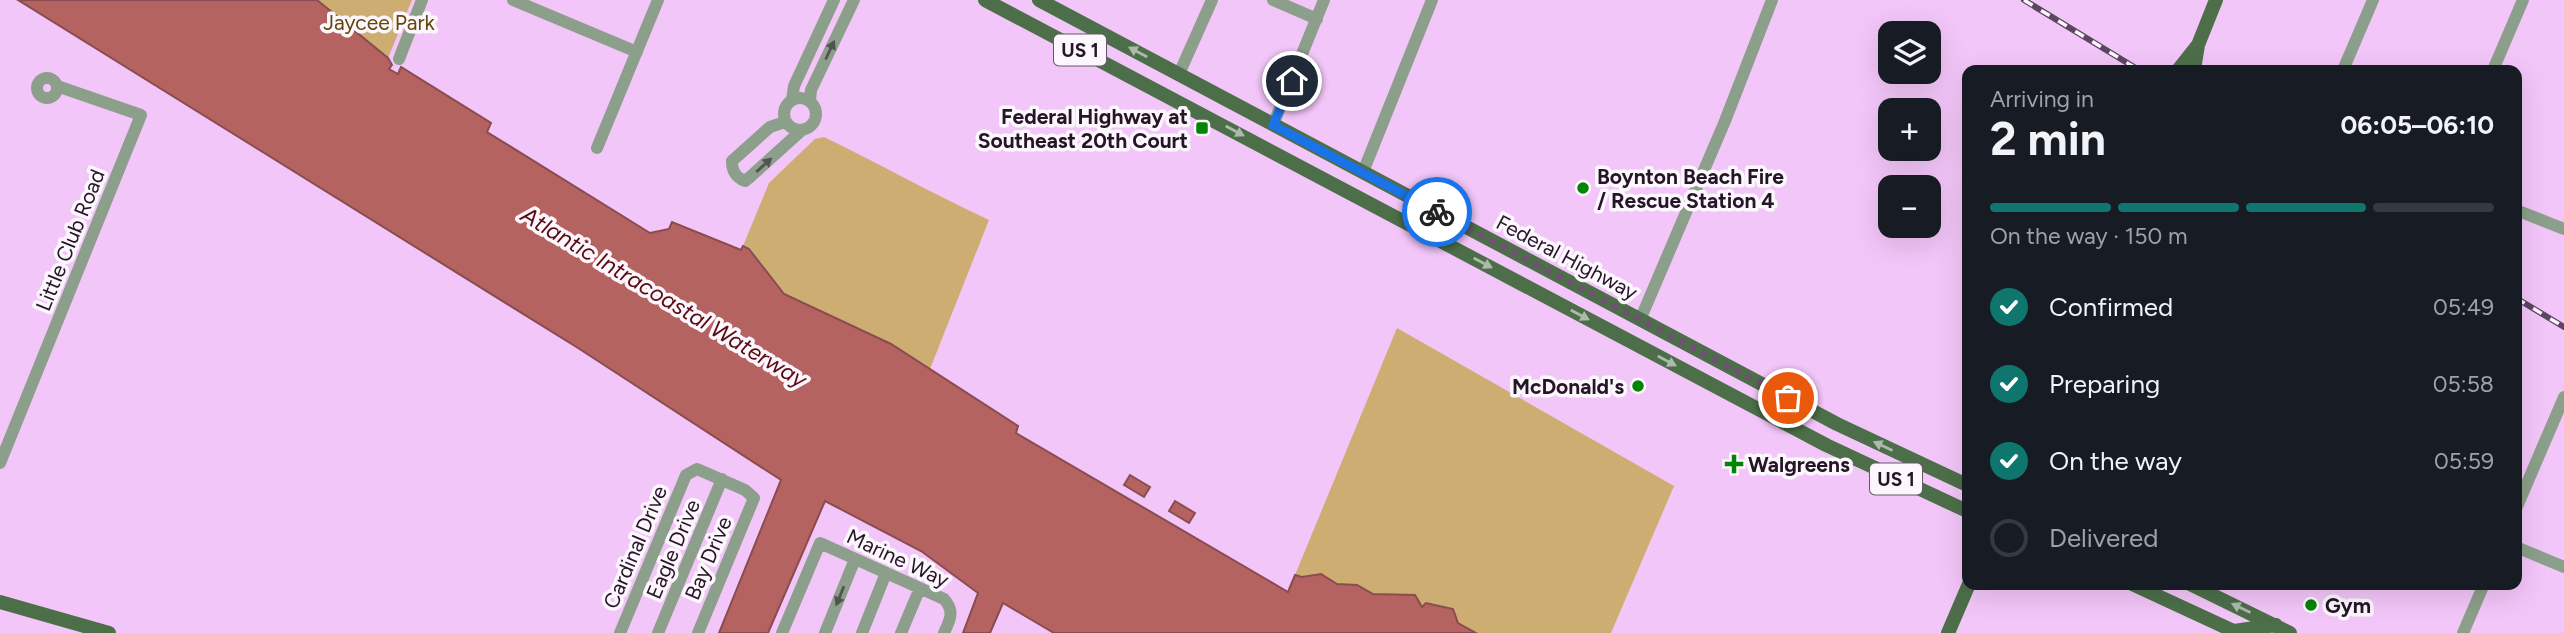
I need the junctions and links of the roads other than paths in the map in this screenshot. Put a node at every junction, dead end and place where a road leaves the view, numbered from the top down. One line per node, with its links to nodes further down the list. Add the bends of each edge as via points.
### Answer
1 (422, 0): 20 (street)
2 (513, 0): 19 (street)
3 (658, 0): 19 (street)
4 (834, 0): 29 (street, via 794,86)
5 (854, 0): 30 (street, one-way to 5)
6 (985, 0): 17 (main road, US 1)
7 (1039, 0): 25 (main road, Federal Highway / US 1, one-way to 7)
8 (1212, 0): 25 (street)
9 (1273, 0): 16 (street)
10 (1325, 0): 16 (street)
11 (1432, 0): 35 (street)
12 (1772, 0): 38 (street)
13 (2216, 0): 18 (main road)
14 (2373, 0): 23 (street)
15 (2523, 0): 24 (street)
16 (1317, 19): 32 (street)
17 (1062, 41): 25 (main road, via 1088,47 1156,82); 28 (main road, US 1)
18 (2198, 45): 21 (main road); 22 (main road)
19 (637, 52): 34 (street)
20 (398, 59)
21 (2182, 65)
22 (2195, 65)
23 (2345, 65)
24 (2495, 65)
25 (1179, 74): 26 (main road, Federal Highway / US 1)
26 (1198, 85): 28 (main road); 32 (main road, Federal Highway / US 1)
27 (57, 86): 45 (street, Little Club Road, via 141,115)
28 (1175, 99): 40 (main road, US 1, one-way to 40)
29 (792, 100): 30 (street); 31 (street, via 785,107)
30 (810, 101): 33 (street, via 816,118)
31 (785, 122): 33 (street); 33 (street, one-way to 33, via 770,127 732,161 738,178 745,181)
32 (1273, 125): 35 (main road, Federal Highway / US 1)
33 (802, 130)
34 (597, 148)
35 (1363, 172): 38 (main road, Federal Highway / US 1)
36 (2522, 212): 37 (street)
37 (2564, 229)
38 (1640, 320): 39 (main road, Federal Highway / US 1); 40 (main road)
39 (1656, 328): 41 (main road); 47 (main road, Federal Highway / US 1, one-way to 39, via 1837,424)
40 (1607, 329): 41 (main road, US 1)
41 (1628, 340): 49 (main road, US 1, one-way to 49, via 1826,445)
42 (2564, 397): 43 (street)
43 (2550, 429): 44 (street); 48 (street)
44 (2564, 435)
45 (0, 463)
46 (722, 480): 63 (street, Cardinal Drive, via 697,469 685,475); 64 (street, Eagle Drive); 65 (street, Bay Drive, via 754,498)
47 (1962, 483)
48 (2522, 495)
49 (1962, 509)
50 (2522, 550): 52 (street)
51 (855, 559): 53 (street, Marine Way); 66 (street, Marine Way, via 820,543); 67 (street, one-way to 67)
52 (2564, 567)
53 (886, 573): 54 (street, Marine Way); 68 (street)
54 (920, 588): 69 (street); 70 (street, Marine Way, via 950,605 952,614)
55 (1966, 590): 71 (main road)
56 (2146, 590): 61 (main road)
57 (2203, 590): 60 (main road, one-way to 57)
58 (2481, 590): 73 (street)
59 (0, 602): 62 (main road)
60 (2276, 625): 61 (main road); 72 (main road)
61 (2236, 632)
62 (109, 633)
63 (620, 633)
64 (658, 633)
65 (698, 633)
66 (782, 633)
67 (825, 633)
68 (862, 633)
69 (901, 633)
70 (944, 633)
71 (1948, 633)
72 (2290, 633)
73 (2463, 633)

